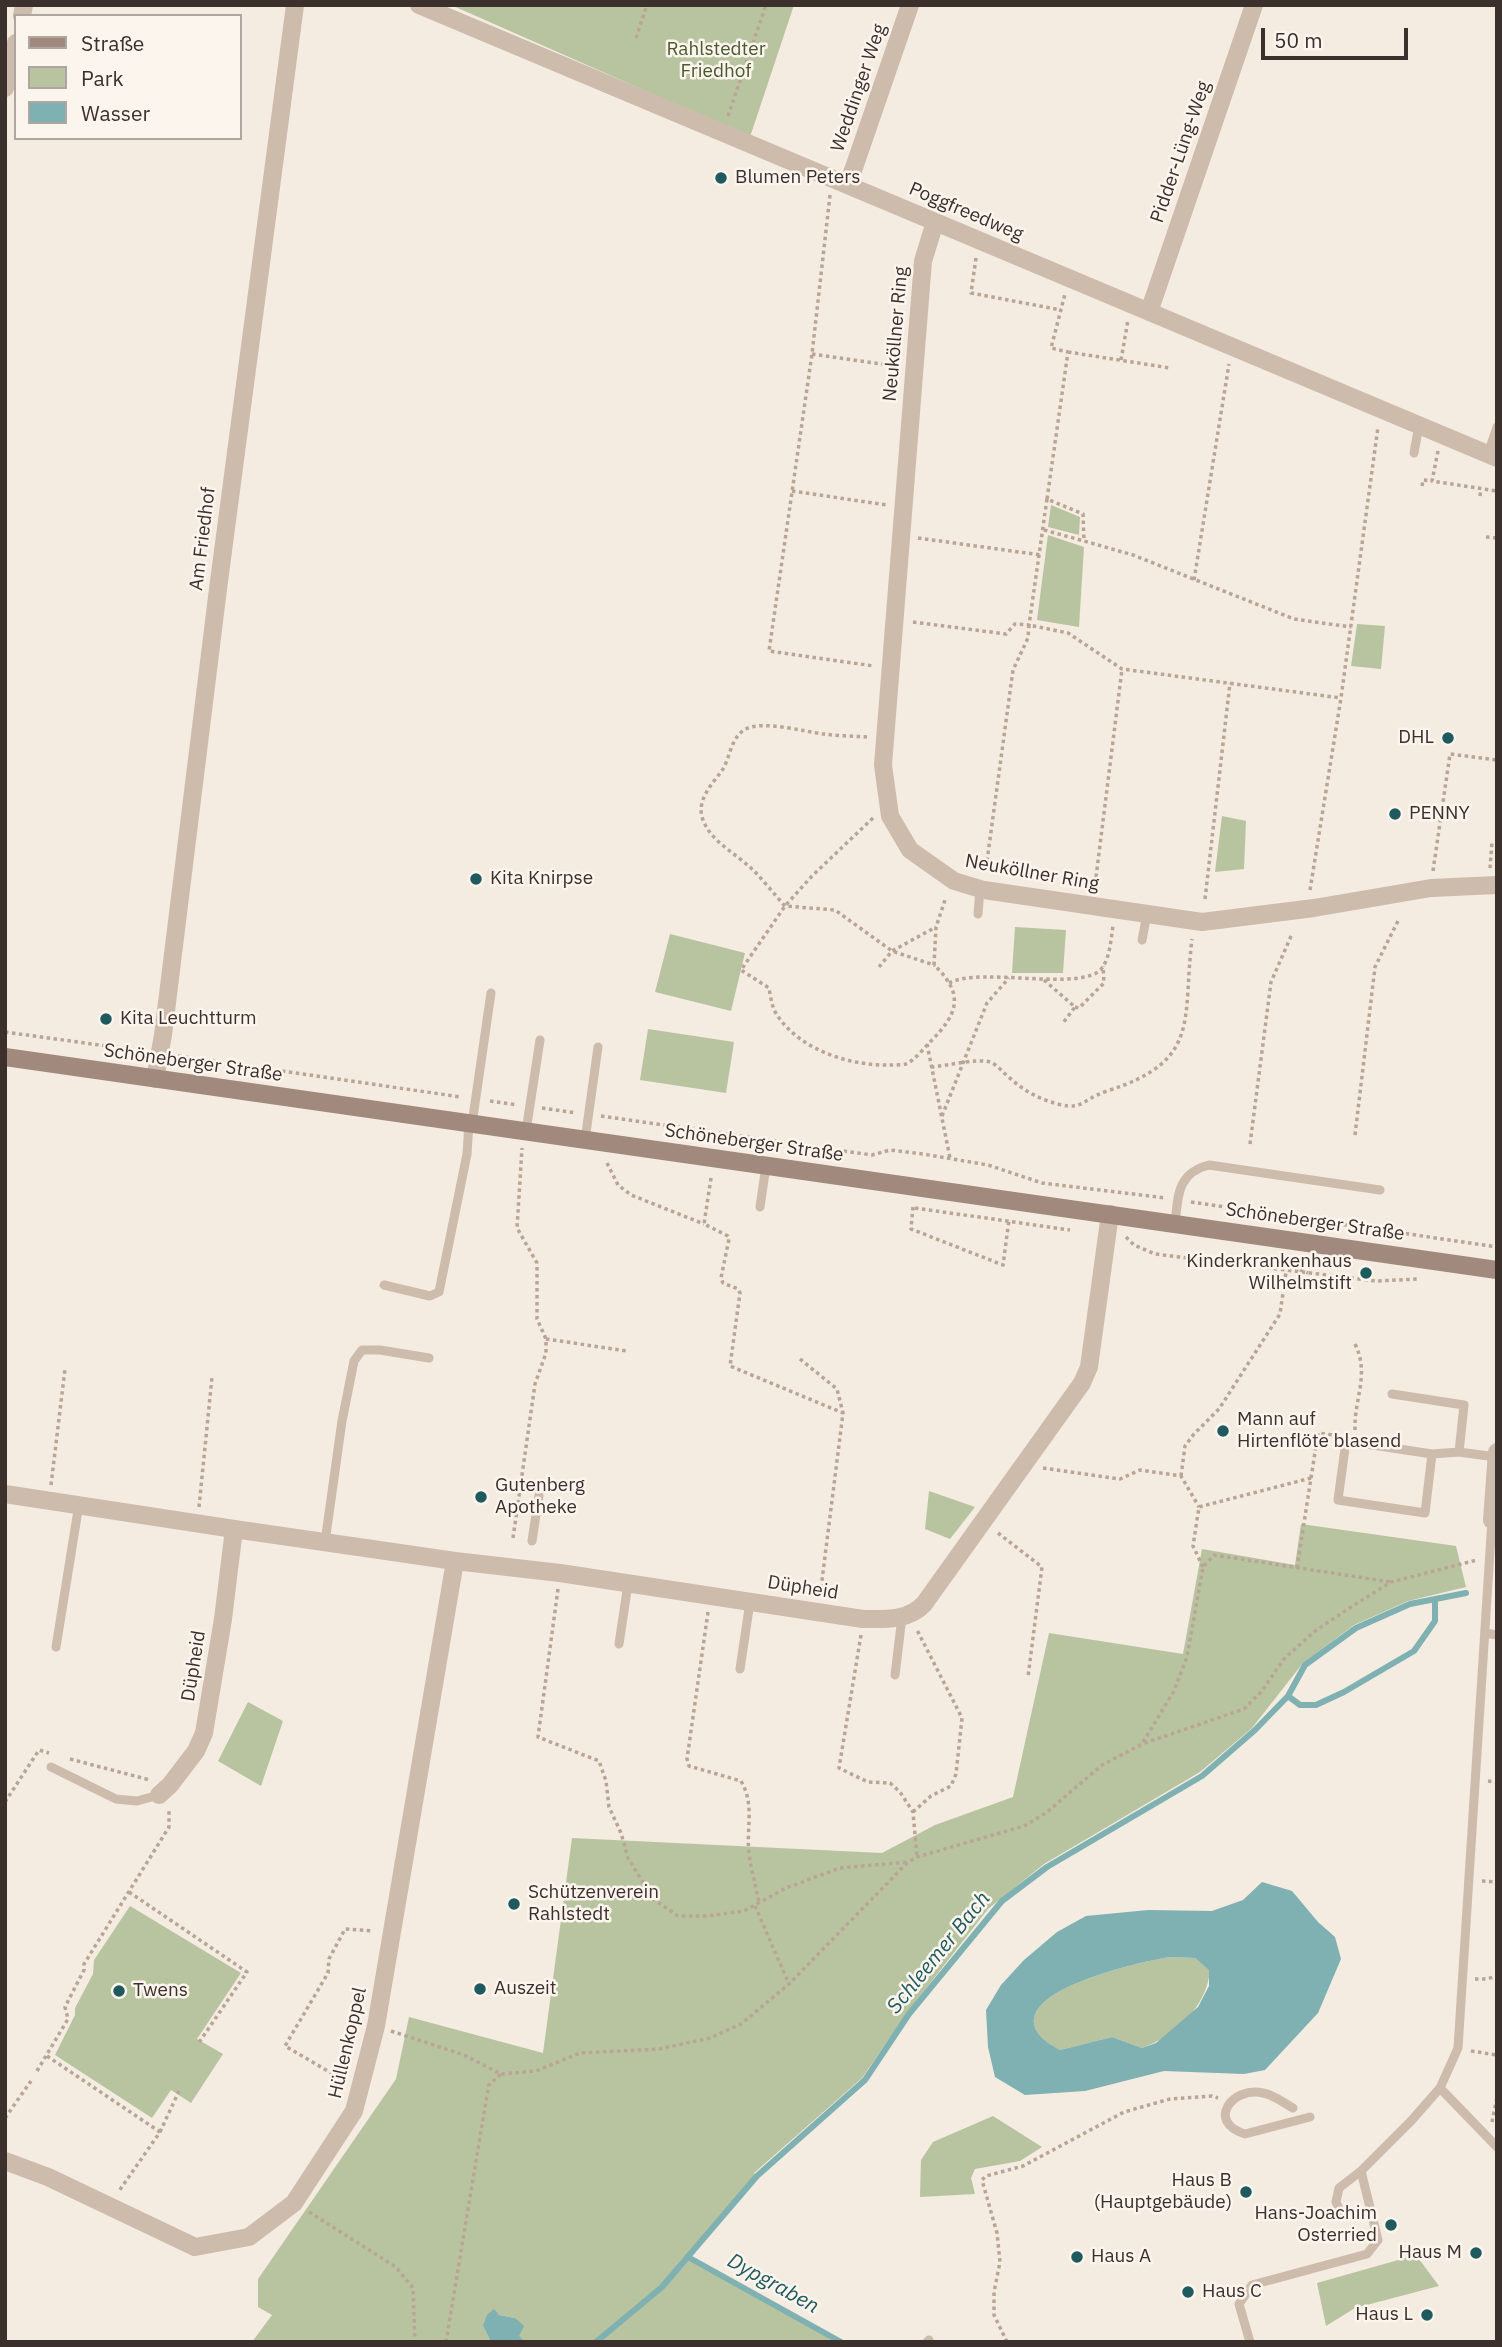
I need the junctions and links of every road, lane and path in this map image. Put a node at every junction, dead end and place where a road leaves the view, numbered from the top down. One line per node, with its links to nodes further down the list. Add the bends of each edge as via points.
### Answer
1 (295, 5): 87 (street, Am Friedhof)
2 (419, 5): 10 (street, Poggfreedweg)
3 (647, 5): 7 (path)
4 (766, 5): 10 (path)
5 (910, 5): 11 (street, Weddinger Weg)
6 (1254, 5): 17 (street, Pidder-Lüng-Weg)
7 (636, 38)
8 (14, 51): 9 (street)
9 (5, 88)
10 (722, 133): 11 (street, Poggfreedweg)
11 (841, 182): 12 (street, Poggfreedweg); 20 (path, via 829,202)
12 (935, 222): 13 (street, Poggfreedweg); 60 (street, Neuköllner Ring, via 923,261 883,765 890,816 910,850 954,881)
13 (979, 240): 14 (street, Poggfreedweg); 16 (path, via 971,293)
14 (1069, 278): 15 (street, Poggfreedweg); 16 (path)
15 (1131, 304): 17 (street, Poggfreedweg); 21 (path)
16 (1061, 310): 19 (path, via 1051,348)
17 (1149, 312): 18 (street, Poggfreedweg)
18 (1232, 347): 24 (street, Poggfreedweg); 44 (path)
19 (1068, 352): 21 (path); 36 (path)
20 (812, 354): 22 (path); 33 (path)
21 (1121, 360): 23 (path)
22 (900, 367)
23 (1170, 368)
24 (1380, 409): 25 (street, Poggfreedweg); 47 (path)
25 (1419, 425): 27 (street, Poggfreedweg); 28 (lane)
26 (1497, 428): 29 (lane)
27 (1441, 435): 29 (street, Poggfreedweg); 30 (path)
28 (1414, 453)
29 (1492, 456)
30 (1432, 481): 31 (path, via 1423,480); 32 (path)
31 (1422, 486)
32 (1481, 489): 34 (path); 35 (path)
33 (792, 491): 37 (path); 48 (path, via 769,651)
34 (1497, 491)
35 (1480, 496)
36 (1048, 499): 38 (path); 42 (path, via 1083,514)
37 (890, 505)
38 (1044, 530): 42 (path); 43 (path)
39 (1486, 537): 41 (path)
40 (912, 538): 43 (path)
41 (1497, 538)
42 (1084, 541): 44 (path)
43 (1041, 555): 46 (path)
44 (1194, 580): 47 (path, via 1294,619)
45 (906, 621): 46 (path, via 1006,634 1015,624)
46 (1029, 625): 49 (path, via 1068,633); 56 (path, via 1013,670)
47 (1351, 627): 51 (path)
48 (878, 667)
49 (1122, 669): 50 (path); 58 (path)
50 (1230, 683): 51 (path); 63 (path)
51 (1341, 698): 62 (path)
52 (873, 738): 64 (path, via 774,726 744,730 706,792 703,819 711,833)
53 (1497, 760): 57 (path, via 1450,754)
54 (877, 814): 64 (path)
55 (1492, 842): 59 (path)
56 (987, 861)
57 (1433, 874)
58 (1096, 877)
59 (1493, 878): 66 (street, Neuköllner Ring, via 1202,922)
60 (980, 889): 65 (lane); 66 (street, Neuköllner Ring)
61 (948, 892): 69 (path)
62 (1310, 892)
63 (1205, 899)
64 (785, 906): 73 (path, via 835,910); 85 (path, via 741,970 769,988 778,1018 792,1032 839,1058 880,1065 905,1064)
65 (978, 914)
66 (1147, 914): 72 (lane)
67 (1114, 921): 75 (path)
68 (1398, 921): 98 (path, via 1375,967)
69 (936, 927): 73 (path); 74 (path)
70 (1193, 930): 89 (path, via 1182,1037 1171,1055 1150,1073 1078,1107 1030,1093 989,1062)
71 (1293, 934): 100 (path, via 1271,982)
72 (1142, 940)
73 (892, 951): 74 (path); 76 (path)
74 (934, 965): 79 (path)
75 (1104, 966): 78 (path, via 1082,976); 81 (path, via 1104,983 1087,1002)
76 (879, 967)
77 (1009, 978): 78 (path); 79 (path, via 959,977); 89 (path, via 987,1003)
78 (1042, 979): 81 (path)
79 (949, 983): 85 (path, via 953,1015)
80 (491, 993): 92 (lane)
81 (1075, 1007): 82 (path)
82 (1063, 1023)
83 (5, 1032): 87 (path)
84 (540, 1040): 93 (lane)
85 (927, 1044): 90 (path)
86 (598, 1047): 94 (lane)
87 (160, 1054): 91 (street, Am Friedhof); 92 (path)
88 (5, 1057): 91 (street, Schöneberger Straße)
89 (963, 1063): 90 (path); 95 (path)
90 (931, 1067): 95 (path)
91 (155, 1079): 96 (street, Schöneberger Straße)
92 (476, 1100): 93 (path); 96 (lane)
93 (530, 1107): 94 (path); 97 (lane)
94 (589, 1115): 99 (lane); 101 (path, via 872,1155 890,1150)
95 (942, 1116): 101 (path)
96 (471, 1124): 97 (street, Schöneberger Straße); 118 (lane, via 439,1292 430,1296)
97 (525, 1131): 99 (street, Schöneberger Straße); 119 (path, via 517,1228 537,1263 537,1319)
98 (1355, 1135)
99 (585, 1140): 103 (street, Schöneberger Straße)
100 (1250, 1144)
101 (950, 1158): 107 (path, via 1042,1183)
102 (607, 1163): 111 (path, via 618,1185 631,1195)
103 (766, 1166): 106 (street, Schöneberger Straße); 108 (lane)
104 (711, 1178): 111 (path)
105 (1380, 1190): 107 (lane, via 1209,1165 1192,1171)
106 (1012, 1200): 109 (path, via 1003,1265 911,1229); 110 (street, Schöneberger Straße)
107 (1178, 1200): 112 (lane); 114 (path)
108 (760, 1207)
109 (913, 1207)
110 (1110, 1214): 112 (street, Schöneberger Straße); 131 (street, via 1089,1367 1072,1399)
111 (704, 1224): 126 (path, via 728,1236 721,1278 740,1293 730,1366)
112 (1175, 1224): 115 (street, Schöneberger Straße)
113 (1126, 1237): 116 (path, via 1155,1254)
114 (1497, 1247)
115 (1497, 1270)
116 (1286, 1271): 117 (path, via 1376,1281); 132 (path, via 1280,1314 1219,1409 1185,1446)
117 (1427, 1279)
118 (384, 1285)
119 (545, 1339): 120 (path); 143 (path)
120 (627, 1351)
121 (429, 1358): 145 (lane, via 362,1350 354,1361)
122 (800, 1359): 126 (path, via 838,1389)
123 (65, 1369): 136 (path)
124 (212, 1377): 141 (path)
125 (1392, 1394): 127 (lane, via 1464,1405)
126 (844, 1413): 154 (path)
127 (1459, 1452): 129 (lane); 130 (lane)
128 (1497, 1452): 130 (street)
129 (1432, 1454): 129 (lane, via 1346,1441 1338,1500 1425,1513)
130 (1496, 1457): 139 (street)
131 (1023, 1465): 132 (path, via 1120,1479 1140,1470); 140 (street)
132 (1181, 1476): 138 (path)
133 (1311, 1478): 138 (path)
134 (5, 1494): 136 (street, Düpheid)
135 (539, 1494): 144 (lane)
136 (49, 1500): 137 (street, Düpheid)
137 (79, 1504): 141 (street, Düpheid); 160 (lane)
138 (1199, 1507): 148 (path, via 1193,1546)
139 (1492, 1520): 146 (lane)
140 (982, 1521): 155 (street, via 924,1604); 163 (path, via 1042,1567)
141 (197, 1524): 142 (street, Düpheid)
142 (234, 1529): 145 (street, Düpheid); 166 (street, Düpheid, via 204,1733 196,1751)
143 (513, 1538)
144 (531, 1541)
145 (325, 1542): 147 (street, Düpheid)
146 (1490, 1559): 150 (path); 157 (lane)
147 (455, 1561): 149 (street, Düpheid); 172 (street, Hüllenkoppel)
148 (1203, 1567): 150 (path, via 1214,1555); 164 (path, via 1187,1657 1174,1691)
149 (560, 1573): 151 (street, Düpheid); 171 (path, via 538,1737 599,1761 609,1807 628,1858 653,1899 678,1916 744,1911)
150 (1391, 1582): 164 (path, via 1315,1631 1284,1659 1244,1709)
151 (628, 1584): 152 (street, Düpheid); 159 (lane)
152 (710, 1596): 153 (street, Düpheid); 171 (path, via 687,1759 689,1766 741,1782 748,1793 749,1851)
153 (750, 1602): 154 (street, Düpheid); 161 (lane)
154 (818, 1612): 156 (street, Düpheid)
155 (905, 1616): 156 (street, Düpheid); 162 (lane); 167 (path, via 962,1718 958,1766 951,1786)
156 (863, 1619): 167 (path, via 839,1768 868,1782 890,1783)
157 (1485, 1633): 158 (lane); 174 (lane)
158 (1497, 1635)
159 (620, 1644)
160 (56, 1647)
161 (740, 1669)
162 (895, 1675)
163 (1028, 1677)
164 (1142, 1744): 168 (path, via 1102,1765 1024,1826)
165 (51, 1766): 166 (lane, via 116,1799 137,1801)
166 (164, 1790): 170 (path, via 169,1827)
167 (913, 1812): 168 (path)
168 (917, 1857): 169 (path)
169 (908, 1862): 171 (path, via 840,1868); 175 (path)
170 (129, 1892): 177 (path, via 247,1972); 180 (path, via 84,1964 65,2007 68,2019)
171 (757, 1905): 175 (path)
172 (392, 1932): 176 (street, Hüllenkoppel); 185 (path, via 345,1929 329,1959 328,1973 285,2046)
173 (1497, 1976): 174 (path)
174 (1463, 1978): 178 (lane)
175 (789, 1984): 182 (path, via 741,2024 710,2038 659,2049 580,2053 537,2071)
176 (376, 2026): 182 (path, via 464,2055); 185 (street, Hüllenkoppel)
177 (198, 2044)
178 (1458, 2048): 179 (path); 184 (lane)
179 (1497, 2055)
180 (47, 2056): 181 (path); 192 (path)
181 (37, 2071)
182 (501, 2074): 201 (path, via 489,2085 485,2101)
183 (31, 2081): 190 (path)
184 (1440, 2088): 193 (lane); 196 (lane)
185 (359, 2090): 197 (street, Hüllenkoppel, via 354,2111)
186 (179, 2091): 192 (path)
187 (1497, 2097): 193 (path)
188 (1230, 2103): 189 (lane, via 1241,2095 1260,2093); 191 (lane, via 1226,2121 1242,2133); 202 (path, via 1212,2096 1181,2098 1124,2112 1023,2166 982,2180 1000,2262 994,2315)
189 (1293, 2108)
190 (5, 2118)
191 (1310, 2118)
192 (160, 2132): 198 (path)
193 (1488, 2138): 194 (lane)
194 (1497, 2147)
195 (5, 2161): 198 (street, Hüllenkoppel)
196 (1361, 2171): 199 (lane); 199 (lane, via 1339,2188 1336,2202 1349,2216)
197 (294, 2203): 198 (street, Hüllenkoppel, via 249,2237 195,2247); 200 (path, via 396,2267 413,2288)
198 (108, 2206)
199 (1372, 2212): 203 (lane, via 1378,2240 1367,2254 1252,2285 1239,2304)
200 (415, 2342)
201 (446, 2342)
202 (1007, 2342)
203 (1250, 2342)

